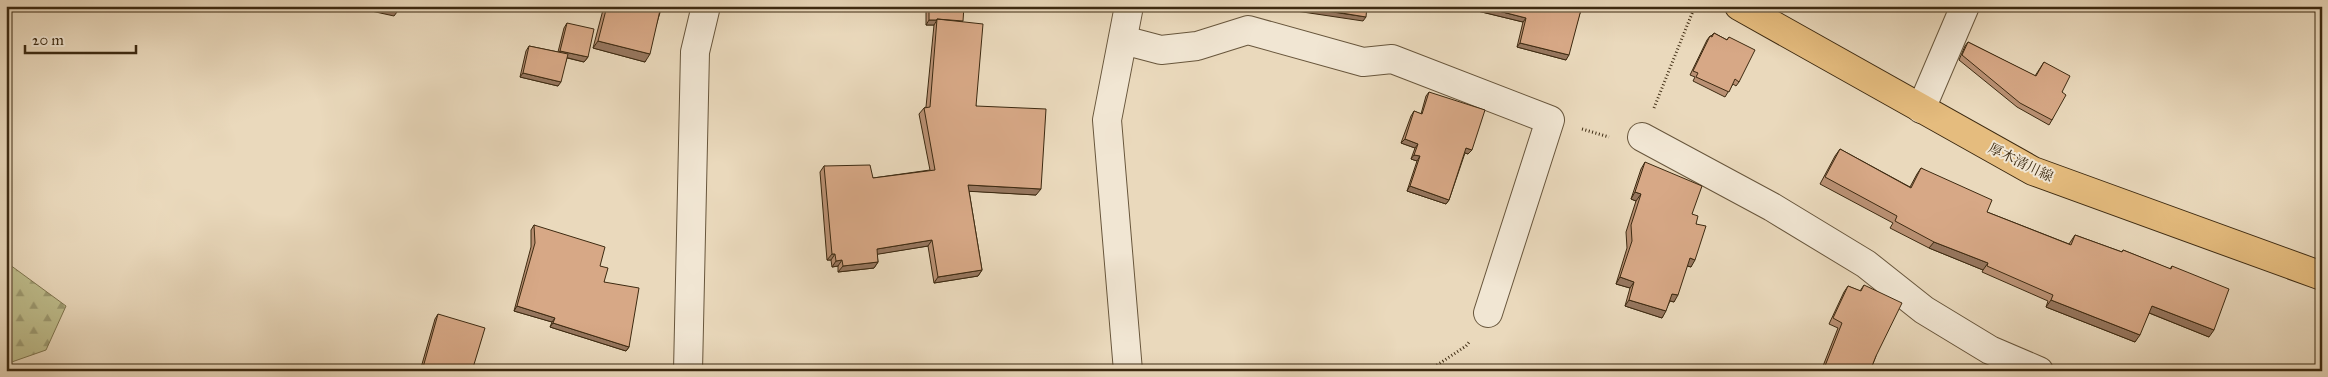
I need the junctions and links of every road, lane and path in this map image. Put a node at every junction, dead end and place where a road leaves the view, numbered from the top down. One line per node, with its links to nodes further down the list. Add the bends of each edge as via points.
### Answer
1 (706, 6): 12 (street, via 695,52)
2 (1130, 6): 6 (street)
3 (1695, 6): 9 (path)
4 (1738, 6): 7 (main road, 厚木清川線)
5 (1965, 6): 7 (street)
6 (1123, 40): 8 (street, via 1161,50 1197,46 1248,30 1363,62 1392,59); 13 (street, via 1107,120)
7 (1920, 109): 10 (main road, 厚木清川線, via 2033,171)
8 (1550, 120): 9 (path, via 1638,146); 11 (street)
9 (1642, 138): 15 (street, via 1772,207 1866,264 1924,310 1990,350)
10 (2322, 276)
11 (1488, 313): 14 (path, via 1466,346)
12 (688, 371)
13 (1128, 371)
14 (1428, 371)
15 (2039, 371)

